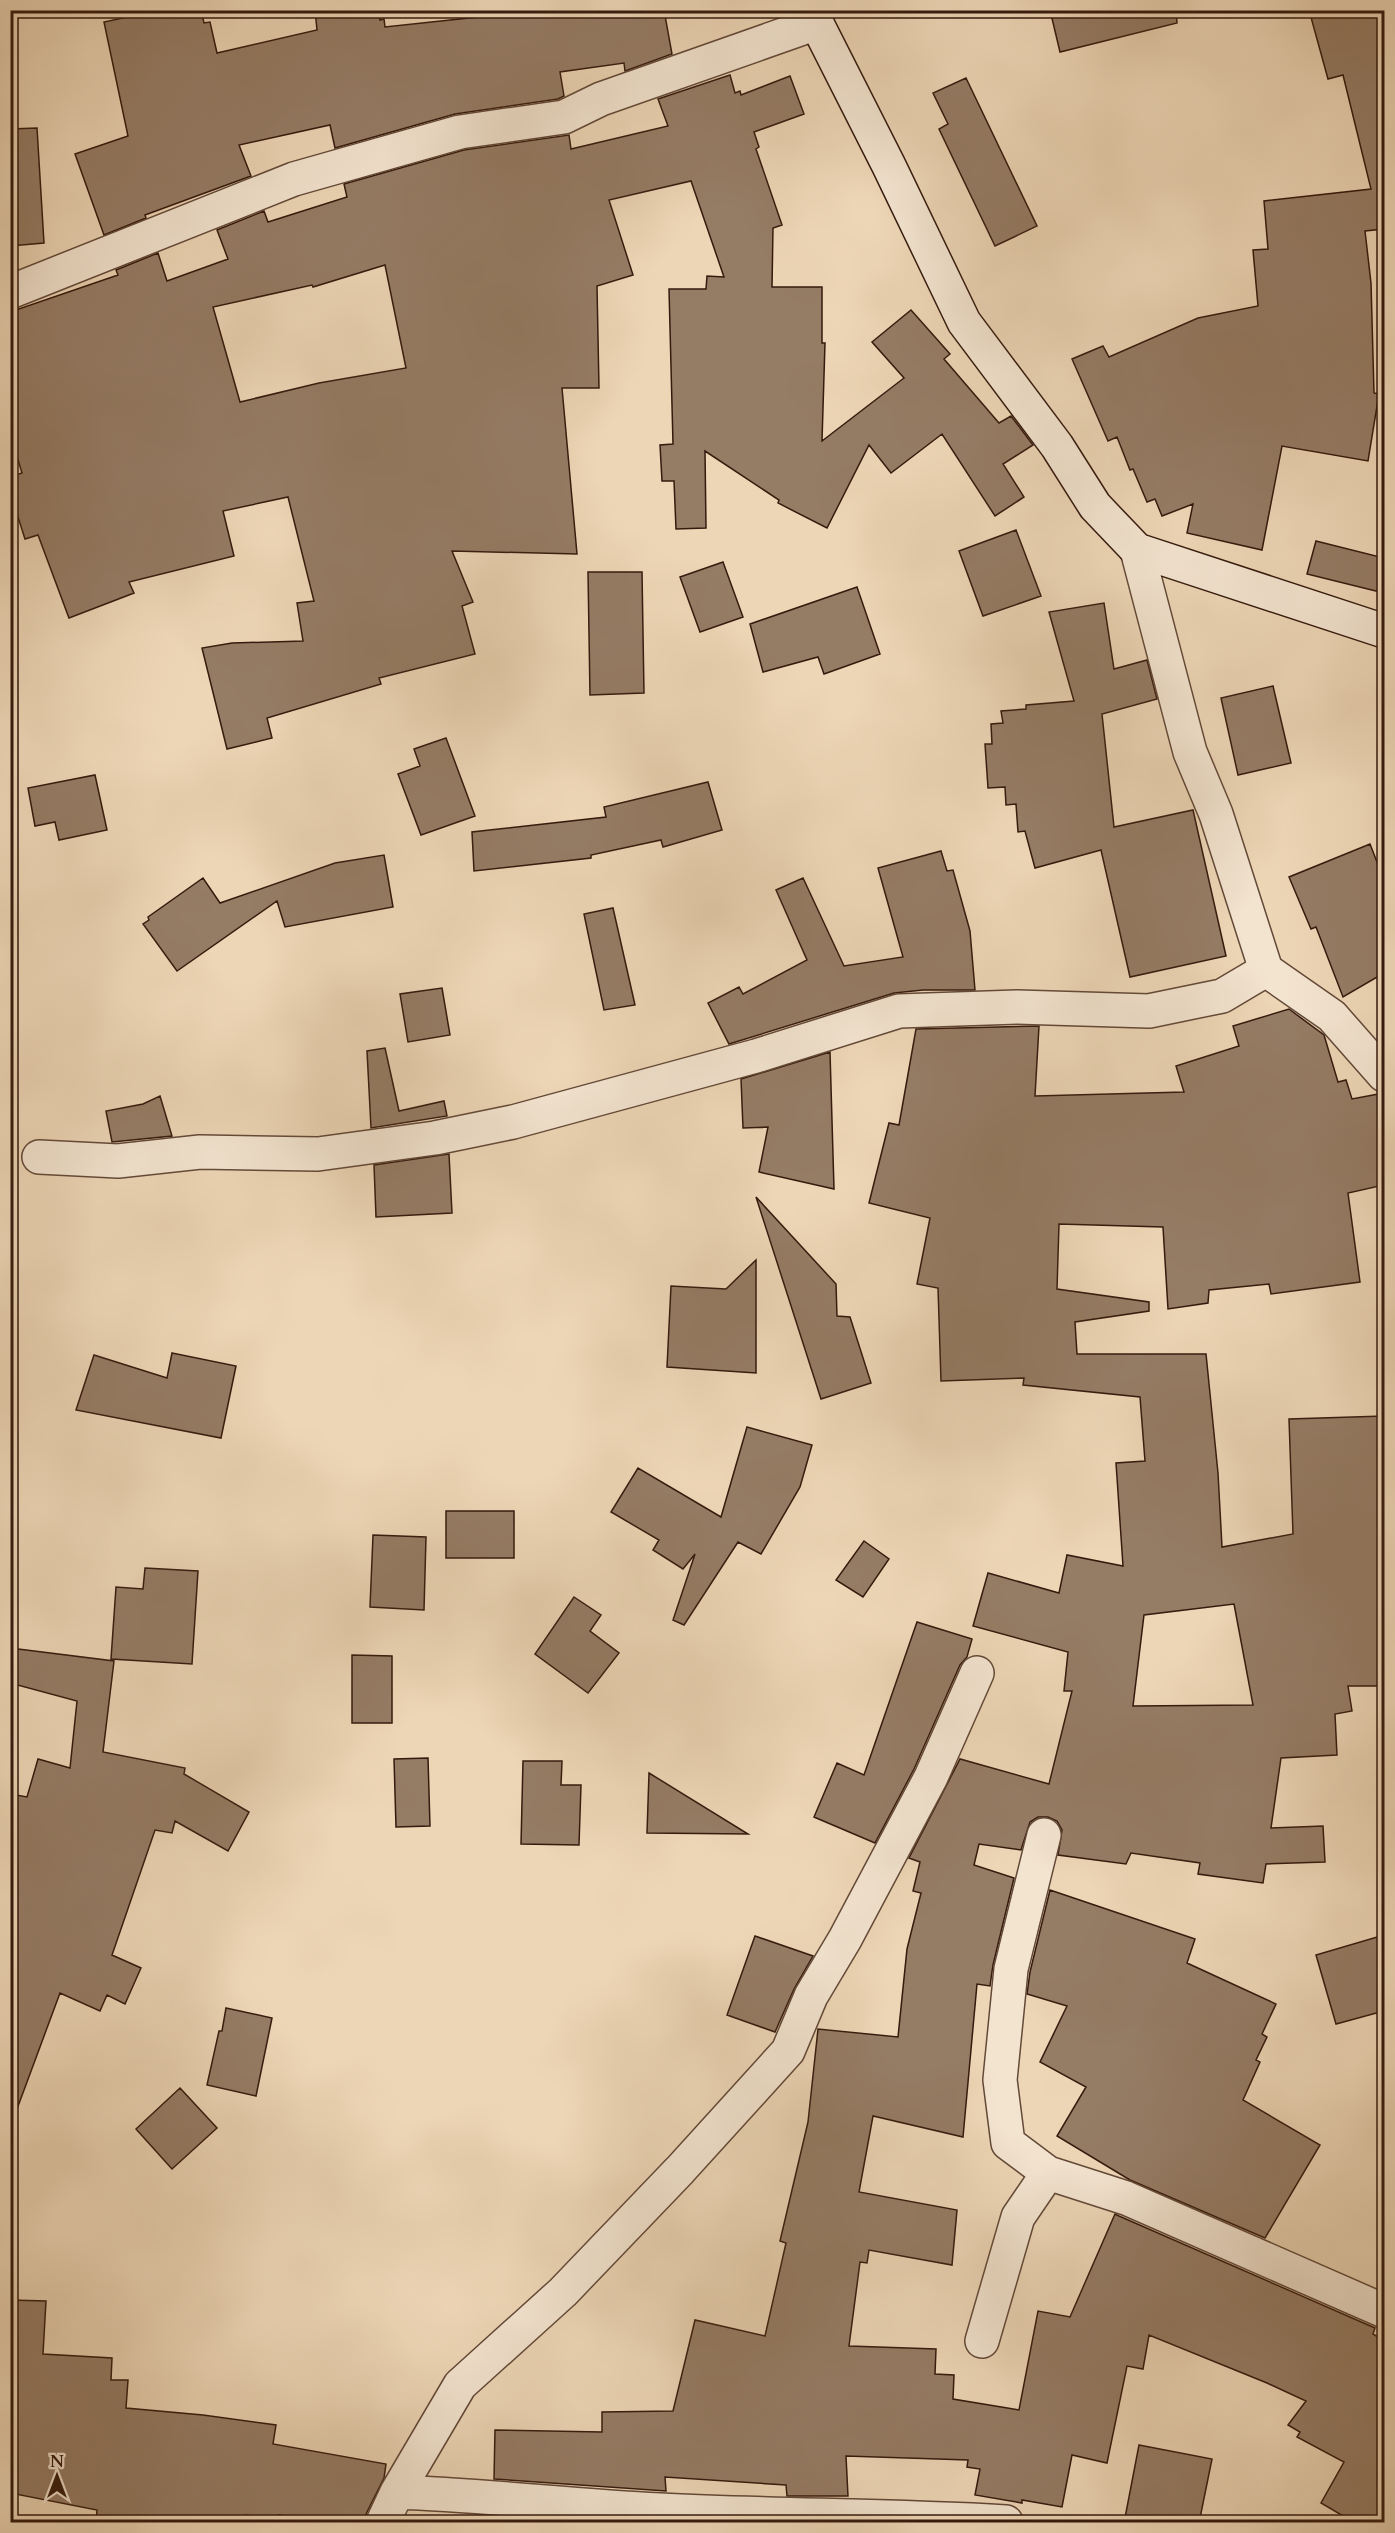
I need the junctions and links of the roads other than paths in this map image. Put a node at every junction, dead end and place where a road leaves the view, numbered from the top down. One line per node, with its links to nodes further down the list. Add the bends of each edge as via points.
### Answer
1 (813, 17): 2 (street, via 564,117 460,132 294,179); 3 (street, via 964,322 1057,446 1095,506)
2 (11, 288)
3 (1137, 550): 4 (street); 5 (street, via 1190,752 1216,814)
4 (1384, 631)
5 (1266, 970): 6 (street, via 1332,1016); 7 (street, via 1222,996 1149,1011 1017,1007 899,1011 756,1056 513,1122 435,1138 318,1154 200,1152 118,1161)
6 (1384, 1074)
7 (39, 1156)
8 (977, 1673): 13 (street, via 931,1777 811,1996 788,2051 563,2292 460,2385)
9 (1044, 1835): 10 (street, via 1011,1969 1000,2080 1008,2143)
10 (1048, 2173): 11 (street, via 1126,2198); 12 (street, via 1018,2217)
11 (1384, 2312)
12 (982, 2341)
13 (397, 2492): 14 (street); 15 (street, via 660,2510)
14 (383, 2523)
15 (1006, 2523)

